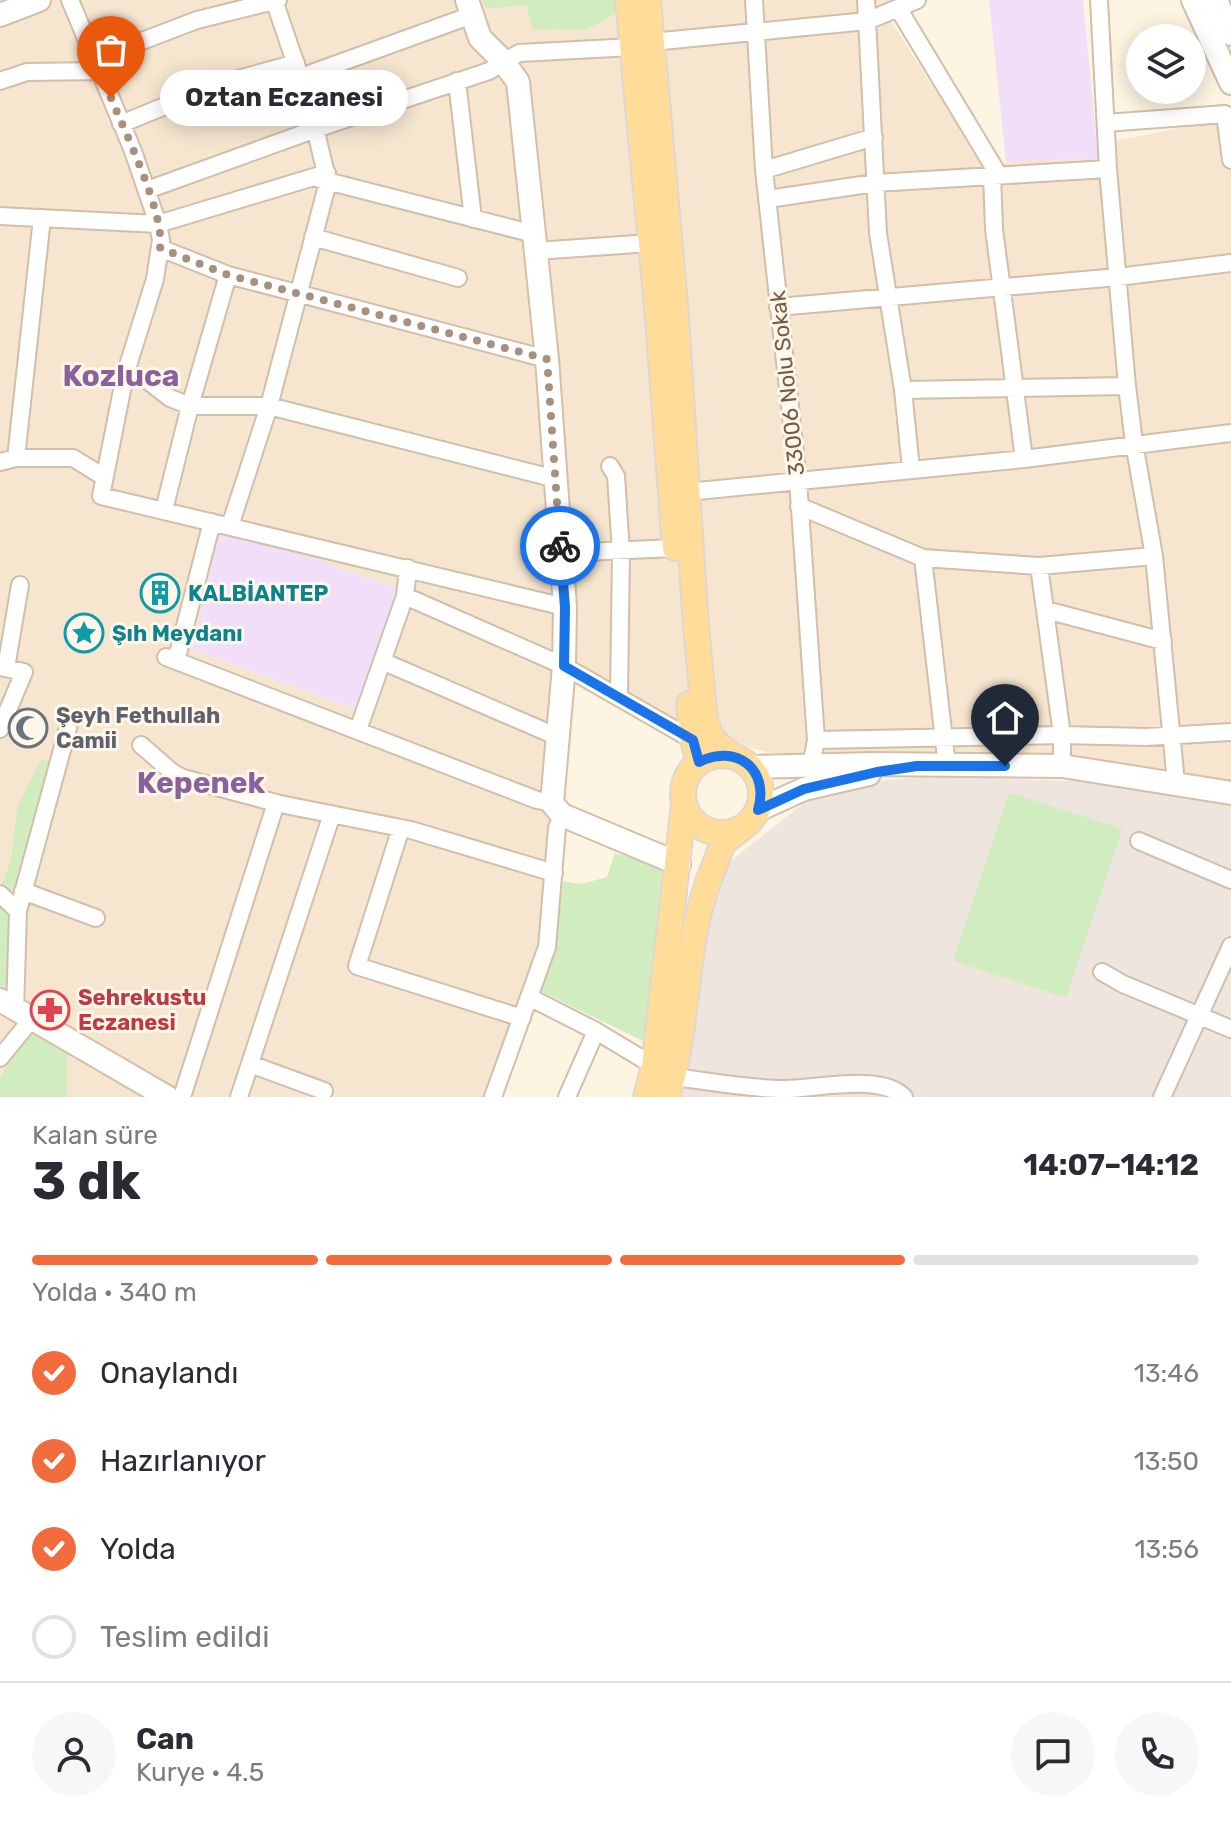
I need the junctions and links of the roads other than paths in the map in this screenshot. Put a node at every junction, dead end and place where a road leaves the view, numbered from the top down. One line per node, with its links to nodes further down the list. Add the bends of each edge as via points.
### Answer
1 (39, 0): 14 (street)
2 (70, 0): 20 (street)
3 (275, 0): 20 (street, via 197,20); 21 (street)
4 (628, 0): 18 (main road)
5 (648, 0): 18 (main road)
6 (754, 0): 16 (street, 33006 Nolu Sokak)
7 (866, 0): 15 (street)
8 (917, 0): 13 (street)
9 (1099, 0): 25 (street)
10 (1193, 0): 24 (street)
11 (1216, 0): 17 (street)
12 (470, 8): 19 (street, via 480,38); 21 (street)
13 (898, 8): 15 (street); 32 (street)
14 (0, 15)
15 (867, 21): 16 (street); 28 (street)
16 (757, 31): 18 (street); 31 (street, 33006 Nolu Sokak)
17 (1231, 34)
18 (643, 44): 19 (street, via 519,53); 43 (main road); 69 (main road, via 675,304)
19 (503, 61): 23 (street); 42 (street, via 518,82)
20 (97, 65): 22 (street, via 27,72); 26 (street)
21 (298, 70): 26 (street, via 216,85); 27 (street)
22 (0, 81)
23 (457, 81): 27 (street); 39 (street)
24 (1231, 83)
25 (1106, 123): 29 (street, via 1225,114); 30 (street)
26 (121, 124): 35 (street)
27 (316, 129): 33 (street); 35 (street)
28 (874, 137): 31 (street); 34 (street)
29 (1231, 160)
30 (1108, 169): 32 (street); 47 (street)
31 (764, 170): 36 (street, 33006 Nolu Sokak)
32 (995, 174): 34 (street); 49 (street, via 994,229)
33 (323, 178): 39 (street); 40 (street); 41 (street)
34 (875, 183): 36 (street); 51 (street)
35 (147, 190): 40 (street)
36 (768, 199): 52 (street, 33006 Nolu Sokak)
37 (0, 216): 38 (street)
38 (42, 218): 40 (street); 63 (street)
39 (473, 219): 42 (street)
40 (158, 224): 44 (street)
41 (313, 237): 48 (street); 50 (street)
42 (535, 243): 43 (street); 53 (street)
43 (651, 243): 74 (main road)
44 (160, 248): 46 (street); 54 (street)
45 (1231, 263): 47 (street)
46 (228, 275): 50 (street); 58 (street)
47 (1118, 277): 49 (street); 55 (street)
48 (458, 278)
49 (1004, 287): 51 (street); 57 (street)
50 (298, 295): 53 (street); 59 (street)
51 (888, 298): 52 (street); 56 (street)
52 (778, 307): 68 (street, 33006 Nolu Sokak)
53 (547, 359): 67 (street)
54 (125, 375): 58 (street, via 147,380); 66 (street)
55 (1127, 386): 57 (street); 61 (street)
56 (903, 390): 57 (street); 65 (street)
57 (1015, 390): 62 (street)
58 (190, 406): 59 (street); 71 (street)
59 (269, 406): 67 (street); 73 (street)
60 (1231, 433): 61 (street)
61 (1134, 443): 62 (street); 77 (street)
62 (1024, 459): 65 (street)
63 (8, 460): 66 (street, via 73,458)
64 (610, 466): 75 (street, via 616,476)
65 (911, 469): 68 (street)
66 (104, 477): 71 (street, via 101,496)
67 (556, 479): 76 (street)
68 (798, 480): 69 (street); 70 (street, 33006 Nolu Sokak)
69 (687, 492): 101 (main road, via 705,720 712,739)
70 (799, 506): 78 (street); 98 (street, 33006 Nolu Sokak)
71 (164, 510): 72 (street)
72 (212, 522): 73 (street); 92 (street, via 171,659)
73 (230, 526): 80 (street)
74 (675, 548): 75 (street); 100 (main road)
75 (621, 552): 76 (street); 89 (street)
76 (561, 553): 83 (street)
77 (1154, 556): 79 (street); 85 (street)
78 (923, 558): 79 (street); 97 (street)
79 (1039, 566): 84 (street)
80 (408, 568): 82 (street); 83 (street)
81 (20, 585): 88 (street)
82 (405, 596): 86 (street); 87 (street)
83 (565, 607): 87 (street)
84 (1046, 610): 85 (street); 95 (street)
85 (1163, 641): 94 (street)
86 (382, 661): 92 (street); 96 (street)
87 (564, 666): 89 (street); 96 (street)
88 (3, 668): 91 (street, via 24,672)
89 (619, 696): 100 (street)
90 (68, 728): 118 (street)
91 (0, 729)
92 (358, 730): 110 (street)
93 (1231, 732): 94 (street)
94 (1173, 734): 95 (street); 106 (street)
95 (1062, 735): 97 (street); 105 (street)
96 (558, 737): 110 (street)
97 (946, 738): 98 (street); 104 (street)
98 (816, 740): 102 (street, 33006 Nolu Sokak)
99 (141, 745): 108 (street, via 183,778)
100 (696, 751): 101 (main road); 109 (main road, via 683,788)
101 (741, 761): 102 (street); 112 (main road, via 762,788)
102 (811, 766): 103 (street)
103 (917, 766): 104 (street); 112 (street, via 804,789)
104 (947, 766): 105 (street)
105 (1062, 766): 106 (street)
106 (1176, 783): 107 (street)
107 (1231, 793)
108 (276, 803): 111 (street); 135 (street)
109 (684, 803): 112 (main road, via 688,815 718,833); 115 (main road)
110 (557, 809): 115 (street); 116 (street)
111 (332, 814): 113 (street); 131 (street)
112 (750, 819): 132 (main road, via 724,844 707,884)
113 (401, 828): 116 (street); 127 (street, via 357,966)
114 (1139, 841): 117 (street)
115 (679, 864): 132 (main road)
116 (554, 873): 124 (street, via 547,947)
117 (1231, 880)
118 (23, 891): 120 (street); 121 (street)
119 (0, 894): 120 (street)
120 (18, 911): 125 (street)
121 (96, 918)
122 (1231, 946): 126 (street)
123 (1102, 972): 126 (street)
124 (529, 997): 127 (street); 129 (street)
125 (15, 1010): 130 (street); 134 (street)
126 (1200, 1015): 128 (street); 141 (street)
127 (522, 1018): 137 (street)
128 (1231, 1029)
129 (596, 1031): 132 (street); 138 (street)
130 (0, 1058)
131 (250, 1064): 133 (street); 136 (street)
132 (664, 1080): 139 (main road); 140 (street, via 782,1089 864,1084 891,1087)
133 (324, 1091)
134 (167, 1097)
135 (182, 1097)
136 (239, 1097)
137 (493, 1097)
138 (567, 1097)
139 (646, 1097)
140 (904, 1097)
141 (1162, 1097)

